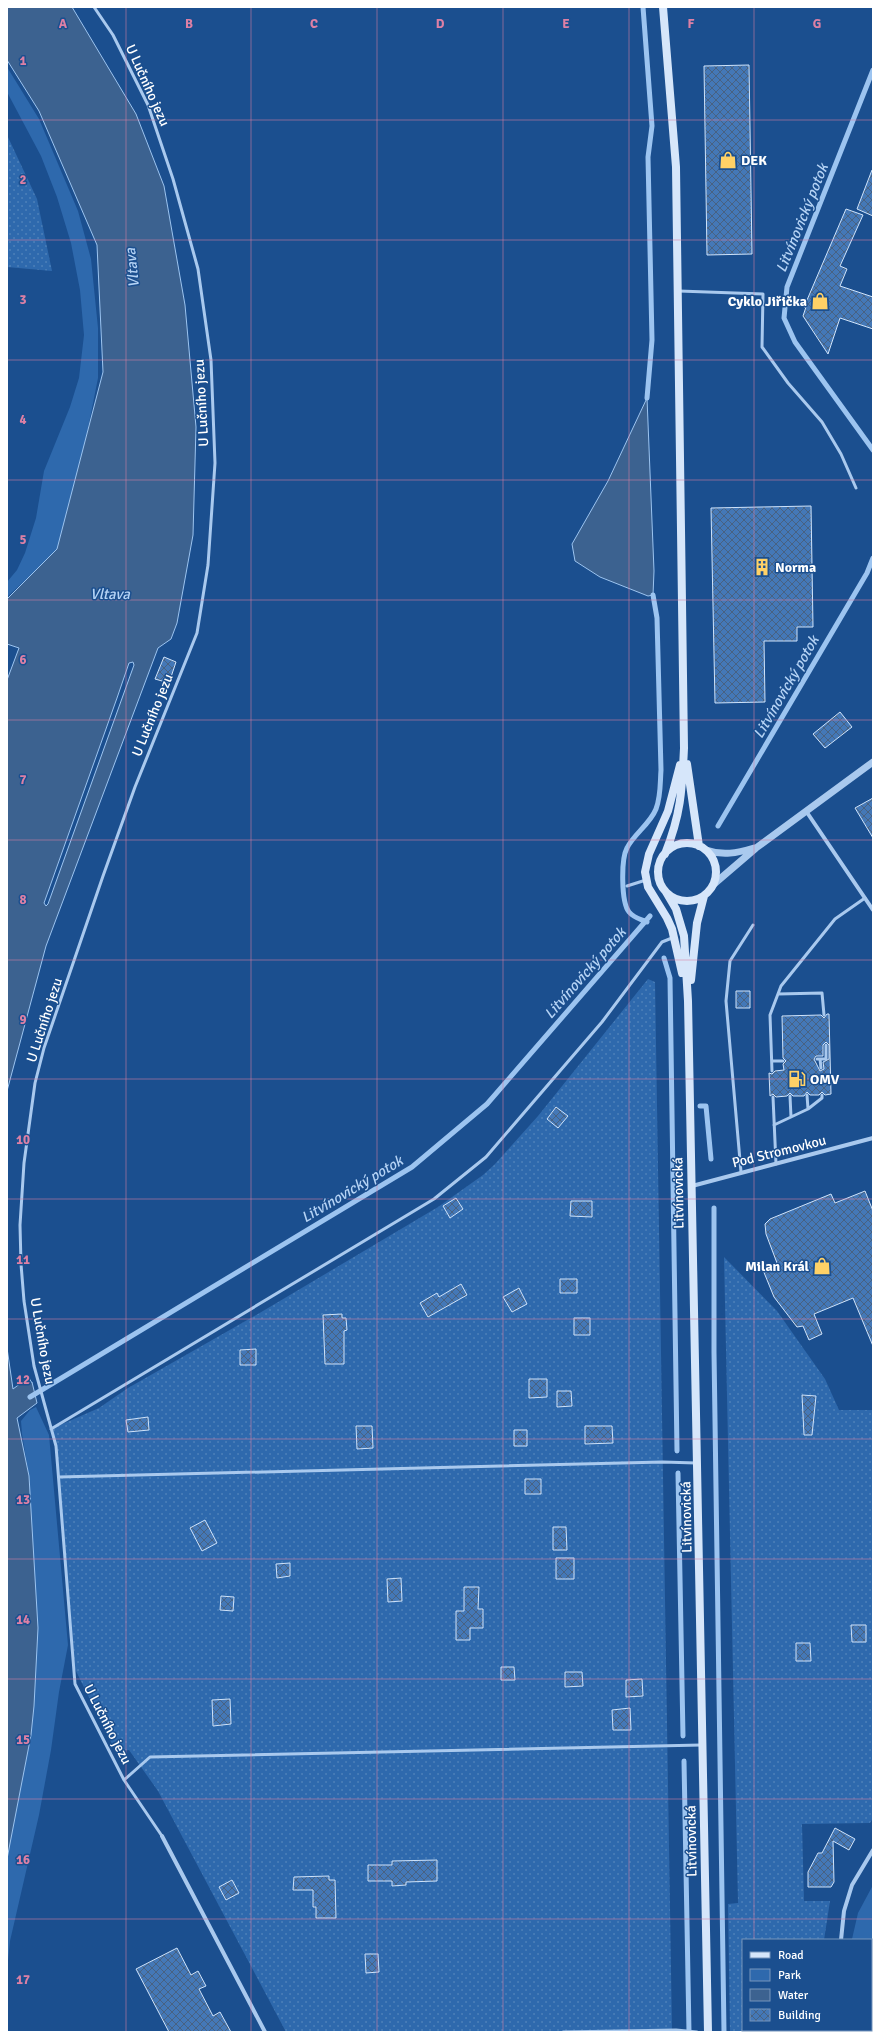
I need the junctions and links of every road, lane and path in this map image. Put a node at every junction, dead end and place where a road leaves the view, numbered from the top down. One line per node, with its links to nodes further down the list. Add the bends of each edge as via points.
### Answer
1 (94, 7): 39 (lane, U Lučního jezu, via 114,35 148,105 173,179 198,269 211,360 215,463 208,565 196,633 103,876 44,1048 35,1083 24,1163 20,1225 24,1301 34,1366)
2 (663, 7): 3 (main road, via 676,167)
3 (679, 291): 4 (lane, via 763,294 762,347 788,383 822,422 841,454); 5 (main road)
4 (856, 488)
5 (684, 748): 8 (main road); 10 (main road, via 682,799 675,830); 11 (main road, via 668,811 646,862)
6 (873, 762): 7 (street)
7 (806, 810): 9 (street); 16 (street)
8 (703, 848): 9 (street, via 718,854 727,854); 10 (main road, via 677,845); 12 (main road, via 714,862)
9 (756, 848): 12 (street)
10 (665, 854): 14 (main road, via 658,870 660,882)
11 (646, 880): 13 (lane); 19 (main road, via 667,918)
12 (714, 884): 15 (main road)
13 (627, 886)
14 (666, 892): 15 (main road, via 684,901); 21 (main road, Litvínovická, via 676,910 684,936)
15 (704, 896): 21 (main road, Litvínovická, via 697,923)
16 (865, 898): 17 (street); 20 (lane, via 835,919 781,986)
17 (873, 910)
18 (753, 925): 37 (lane, via 730,961 726,1002)
19 (674, 937): 21 (main road); 39 (lane, via 662,942 602,1022 486,1157 434,1199)
20 (778, 994): 22 (lane, via 822,993); 25 (lane, via 770,1015)
21 (688, 1001): 38 (main road, Litvínovická)
22 (824, 1014)
23 (826, 1045): 26 (lane, via 826,1059 818,1059)
24 (783, 1060): 25 (lane)
25 (772, 1061): 27 (lane)
26 (821, 1068)
27 (772, 1071)
28 (822, 1095): 32 (lane, via 822,1098)
29 (790, 1096): 33 (lane)
30 (807, 1096): 32 (lane)
31 (773, 1097): 34 (lane)
32 (808, 1109): 33 (lane)
33 (791, 1117): 34 (lane)
34 (774, 1125): 36 (lane)
35 (873, 1138): 36 (street, Pod Stromovkou)
36 (776, 1164): 37 (street, Pod Stromovkou)
37 (741, 1172): 38 (street, Pod Stromovkou)
38 (691, 1186): 40 (main road, Litvínovická)
39 (51, 1429): 41 (lane, U Lučního jezu, via 56,1446)
40 (698, 1463): 41 (lane, via 647,1462); 42 (main road, Litvínovická)
41 (59, 1477): 43 (lane, U Lučního jezu, via 75,1684)
42 (703, 1745): 43 (lane, via 150,1757); 50 (main road, Litvínovická)
43 (124, 1780): 44 (lane, U Lučního jezu)
44 (162, 1836): 47 (street, U Lučního jezu)
45 (873, 1850): 46 (street, via 852,1885 844,1911)
46 (842, 1939)
47 (265, 2032)
48 (563, 2032): 49 (lane)
49 (697, 2032)
50 (708, 2032)

